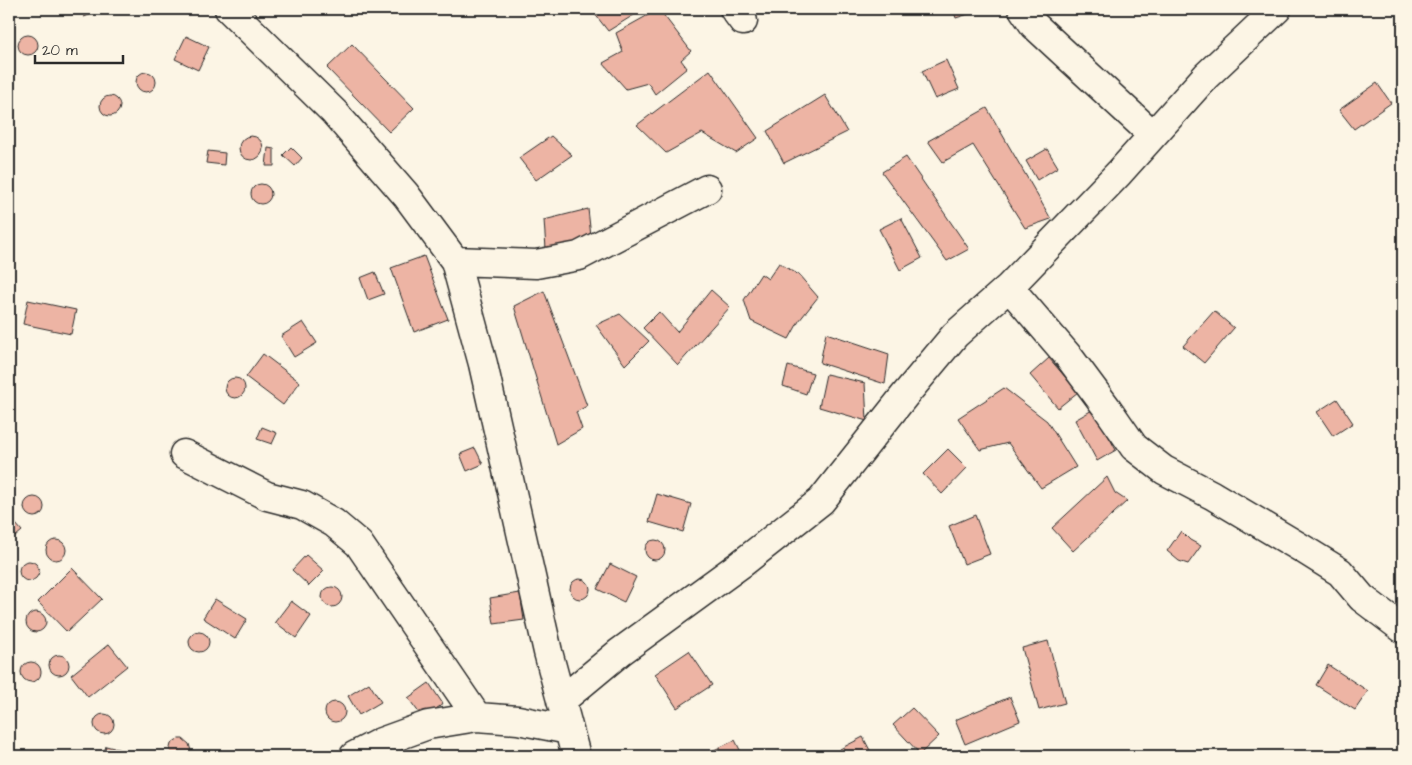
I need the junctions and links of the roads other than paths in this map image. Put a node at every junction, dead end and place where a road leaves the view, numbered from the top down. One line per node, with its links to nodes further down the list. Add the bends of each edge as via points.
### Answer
1 (229, 9): 6 (street, via 334,112 406,195)
2 (1023, 9): 4 (street, via 1034,25)
3 (1277, 9): 4 (street, via 1206,76)
4 (1154, 135): 7 (street)
5 (707, 189): 6 (street, via 578,256 536,264)
6 (455, 261): 10 (street, via 483,364)
7 (1010, 287): 9 (street, via 1070,357 1134,447 1164,470 1340,572 1362,598); 10 (street, via 955,335 821,502 620,652)
8 (184, 454): 11 (street, via 267,496 302,505 334,522 359,544)
9 (1403, 629)
10 (561, 701): 12 (street)
11 (478, 717): 12 (street, via 518,720); 13 (street, via 428,725)
12 (569, 730): 14 (street)
13 (354, 756)
14 (576, 756)

